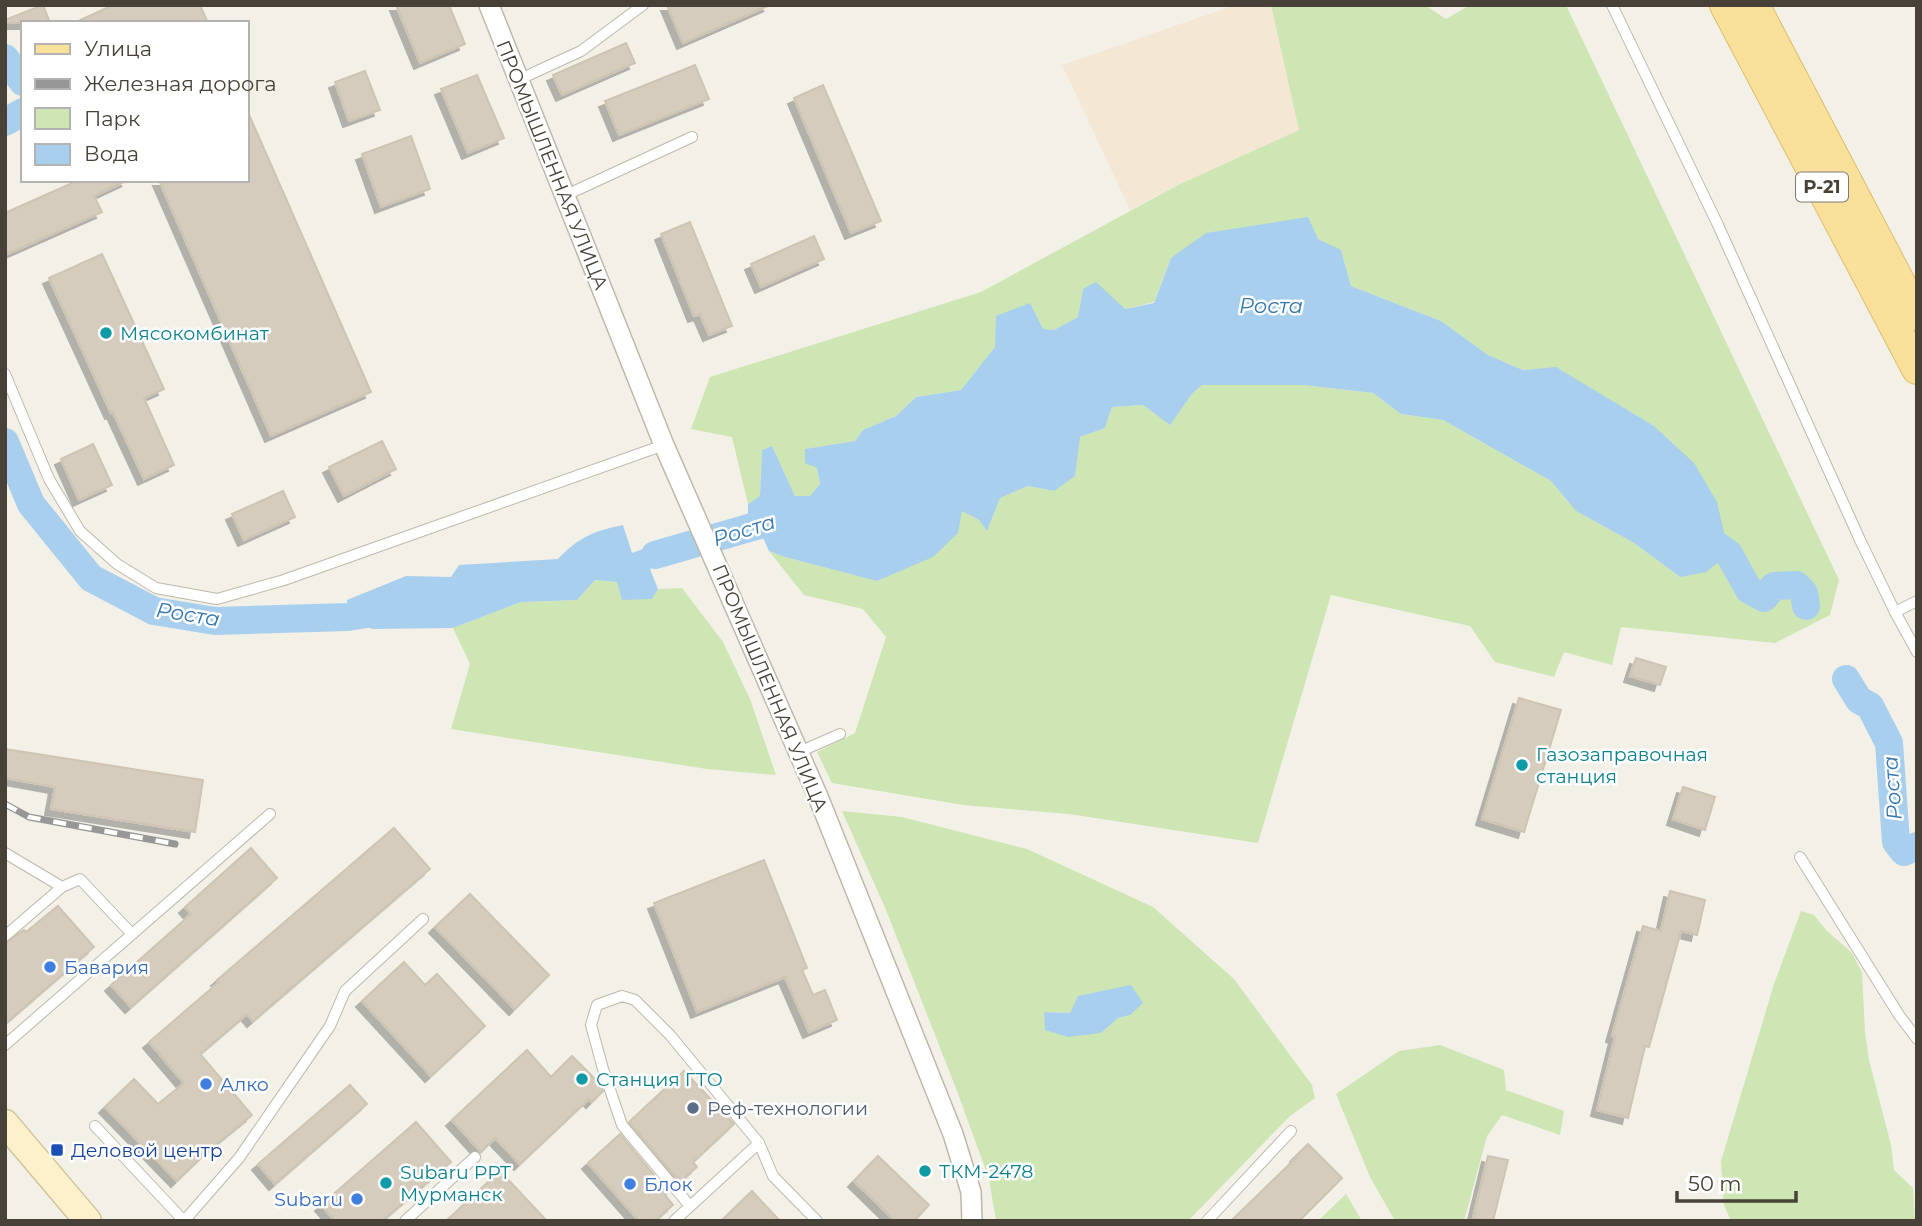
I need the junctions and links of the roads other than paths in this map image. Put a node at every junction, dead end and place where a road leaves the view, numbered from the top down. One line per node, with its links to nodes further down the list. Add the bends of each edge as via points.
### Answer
1 (489, 5): 6 (street, ПРОМЫШЛЕННАЯ УЛИЦА)
2 (643, 5): 6 (lane, via 581,51)
3 (1612, 5): 14 (lane)
4 (1724, 5): 10 (main road, Р-21)
5 (1754, 5): 9 (main road, Р-21)
6 (519, 80): 8 (street, ПРОМЫШЛЕННАЯ УЛИЦА)
7 (692, 137): 8 (lane)
8 (564, 196): 12 (street, ПРОМЫШЛЕННАЯ УЛИЦА)
9 (1917, 315)
10 (1917, 369)
11 (5, 374): 12 (lane, via 49,479 80,531 117,564 156,588 217,599 284,580)
12 (664, 445): 17 (street, ПРОМЫШЛЕННАЯ УЛИЦА)
13 (1917, 601): 14 (lane)
14 (1895, 612): 15 (lane)
15 (1917, 652)
16 (840, 734): 17 (lane)
17 (799, 752): 37 (street, ПРОМЫШЛЕННАЯ УЛИЦА, via 953,1135 971,1192)
18 (270, 814): 23 (lane)
19 (5, 853): 21 (lane)
20 (1800, 857): 25 (lane)
21 (62, 887): 23 (lane, via 80,879); 24 (lane)
22 (423, 919): 28 (lane, via 345,991 330,1026 239,1158 184,1221)
23 (132, 934): 26 (lane)
24 (5, 936)
25 (1917, 1039)
26 (5, 1045)
27 (5, 1123): 33 (street)
28 (95, 1126)
29 (1291, 1131): 38 (lane)
30 (759, 1143): 32 (lane); 32 (lane, via 670,1035 635,1000 622,996 597,1005 591,1026 622,1125); 36 (lane, via 773,1176)
31 (475, 1157): 34 (lane)
32 (690, 1206): 35 (lane)
33 (88, 1221)
34 (405, 1221)
35 (674, 1221)
36 (817, 1221)
37 (972, 1221)
38 (1207, 1221)

